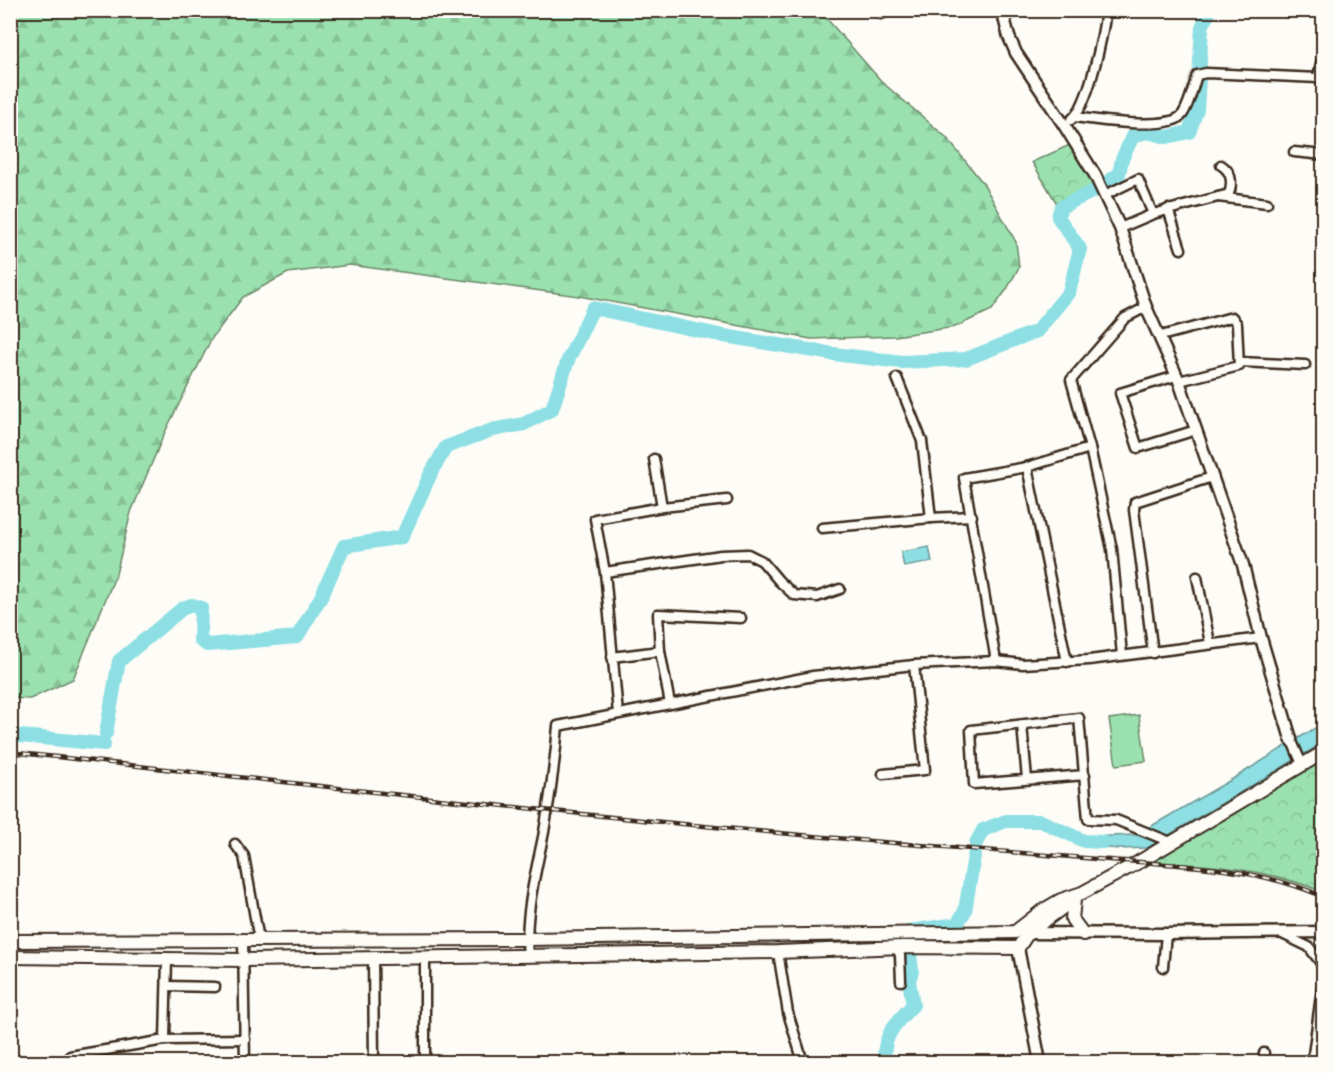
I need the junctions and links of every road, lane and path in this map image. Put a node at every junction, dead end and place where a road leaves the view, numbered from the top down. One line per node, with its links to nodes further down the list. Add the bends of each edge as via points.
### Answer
1 (891, 10): 4 (street)
2 (1002, 10): 8 (street, via 1016,53)
3 (1106, 10): 7 (street, via 1087,92)
4 (881, 14)
5 (1323, 48): 6 (street)
6 (1321, 78): 7 (street, via 1201,74 1181,117 1171,123 1117,123)
7 (1075, 117): 8 (street)
8 (1064, 125): 12 (street)
9 (1294, 152): 10 (street)
10 (1323, 155)
11 (1221, 165): 13 (street, via 1229,174 1231,187 1230,194)
12 (1104, 193): 16 (street, via 1138,179); 17 (street)
13 (1218, 197): 14 (street); 15 (street)
14 (1268, 203)
15 (1168, 209): 16 (street); 18 (street)
16 (1153, 214): 17 (street)
17 (1120, 228): 19 (street)
18 (1181, 249)
19 (1146, 307): 20 (street); 26 (street, via 1125,318 1071,380)
20 (1161, 336): 21 (street, via 1232,317 1237,324); 24 (street)
21 (1239, 362): 22 (street); 24 (street, via 1239,366)
22 (1305, 365)
23 (897, 378): 33 (street, via 922,441)
24 (1178, 379): 25 (street); 25 (street, via 1120,393 1137,448)
25 (1196, 430): 29 (street)
26 (1090, 448): 28 (street); 43 (street, via 1112,549)
27 (654, 459): 31 (street)
28 (1027, 467): 32 (street, via 964,478); 46 (street)
29 (1212, 477): 39 (street, via 1243,566); 42 (street, via 1135,502)
30 (727, 500): 31 (street)
31 (662, 507): 35 (street, via 595,519)
32 (972, 516): 33 (street); 45 (street)
33 (931, 518): 34 (street)
34 (822, 528)
35 (605, 572): 37 (street, via 748,554 762,561 794,595 817,597); 44 (street)
36 (1197, 577): 40 (street)
37 (840, 589)
38 (741, 618): 41 (street, via 658,614)
39 (1262, 638): 40 (street); 51 (street)
40 (1210, 643): 42 (street)
41 (660, 651): 44 (street); 48 (street)
42 (1153, 652): 43 (street)
43 (1122, 656): 46 (street)
44 (612, 657): 49 (street)
45 (996, 661): 46 (street); 47 (street)
46 (1067, 662)
47 (914, 665): 48 (street, via 813,676); 54 (street, via 925,770)
48 (670, 704): 49 (street)
49 (618, 714): 68 (street, via 558,726 553,780)
50 (1022, 725): 55 (street, via 1079,718); 56 (street); 56 (street, via 971,730 974,784)
51 (1291, 739): 53 (street)
52 (1323, 752): 53 (main road)
53 (1301, 761): 57 (main road)
54 (883, 774)
55 (1085, 775): 56 (street); 57 (street, via 1088,819 1116,820)
56 (1027, 779)
57 (1170, 842): 59 (main road)
58 (235, 844): 70 (street, via 244,856)
59 (1078, 897): 60 (main road, via 1061,900); 65 (main road); 66 (main road, via 1072,919)
60 (1034, 917): 61 (main road); 64 (main road)
61 (1015, 932): 64 (main road); 65 (street)
62 (1280, 932): 63 (street); 67 (street); 82 (street, via 1309,947)
63 (1323, 932)
64 (988, 933): 72 (main road, via 944,933)
65 (1028, 933): 66 (street); 73 (main road)
66 (1083, 934): 67 (street)
67 (1166, 934): 81 (street)
68 (526, 939): 70 (main road); 72 (main road, via 848,933); 75 (street)
69 (243, 940): 70 (main road); 71 (main road); 80 (street)
70 (259, 940)
71 (10, 941)
72 (900, 942): 73 (main road); 74 (main road); 84 (street)
73 (1018, 948): 95 (street)
74 (778, 952): 75 (main road); 94 (street)
75 (528, 956): 78 (main road)
76 (10, 957): 79 (main road)
77 (373, 957): 78 (main road); 80 (main road); 92 (street)
78 (425, 957): 93 (street)
79 (167, 959): 80 (main road); 86 (street)
80 (243, 960): 88 (street)
81 (1163, 967)
82 (1323, 967)
83 (1323, 973): 85 (street)
84 (901, 981)
85 (1323, 983): 96 (street)
86 (167, 986): 87 (street); 89 (street)
87 (214, 987)
88 (245, 1039): 89 (street); 91 (street)
89 (165, 1040): 90 (street)
90 (70, 1056)
91 (245, 1062)
92 (374, 1062)
93 (424, 1062)
94 (802, 1062)
95 (1040, 1062)
96 (1312, 1062)

